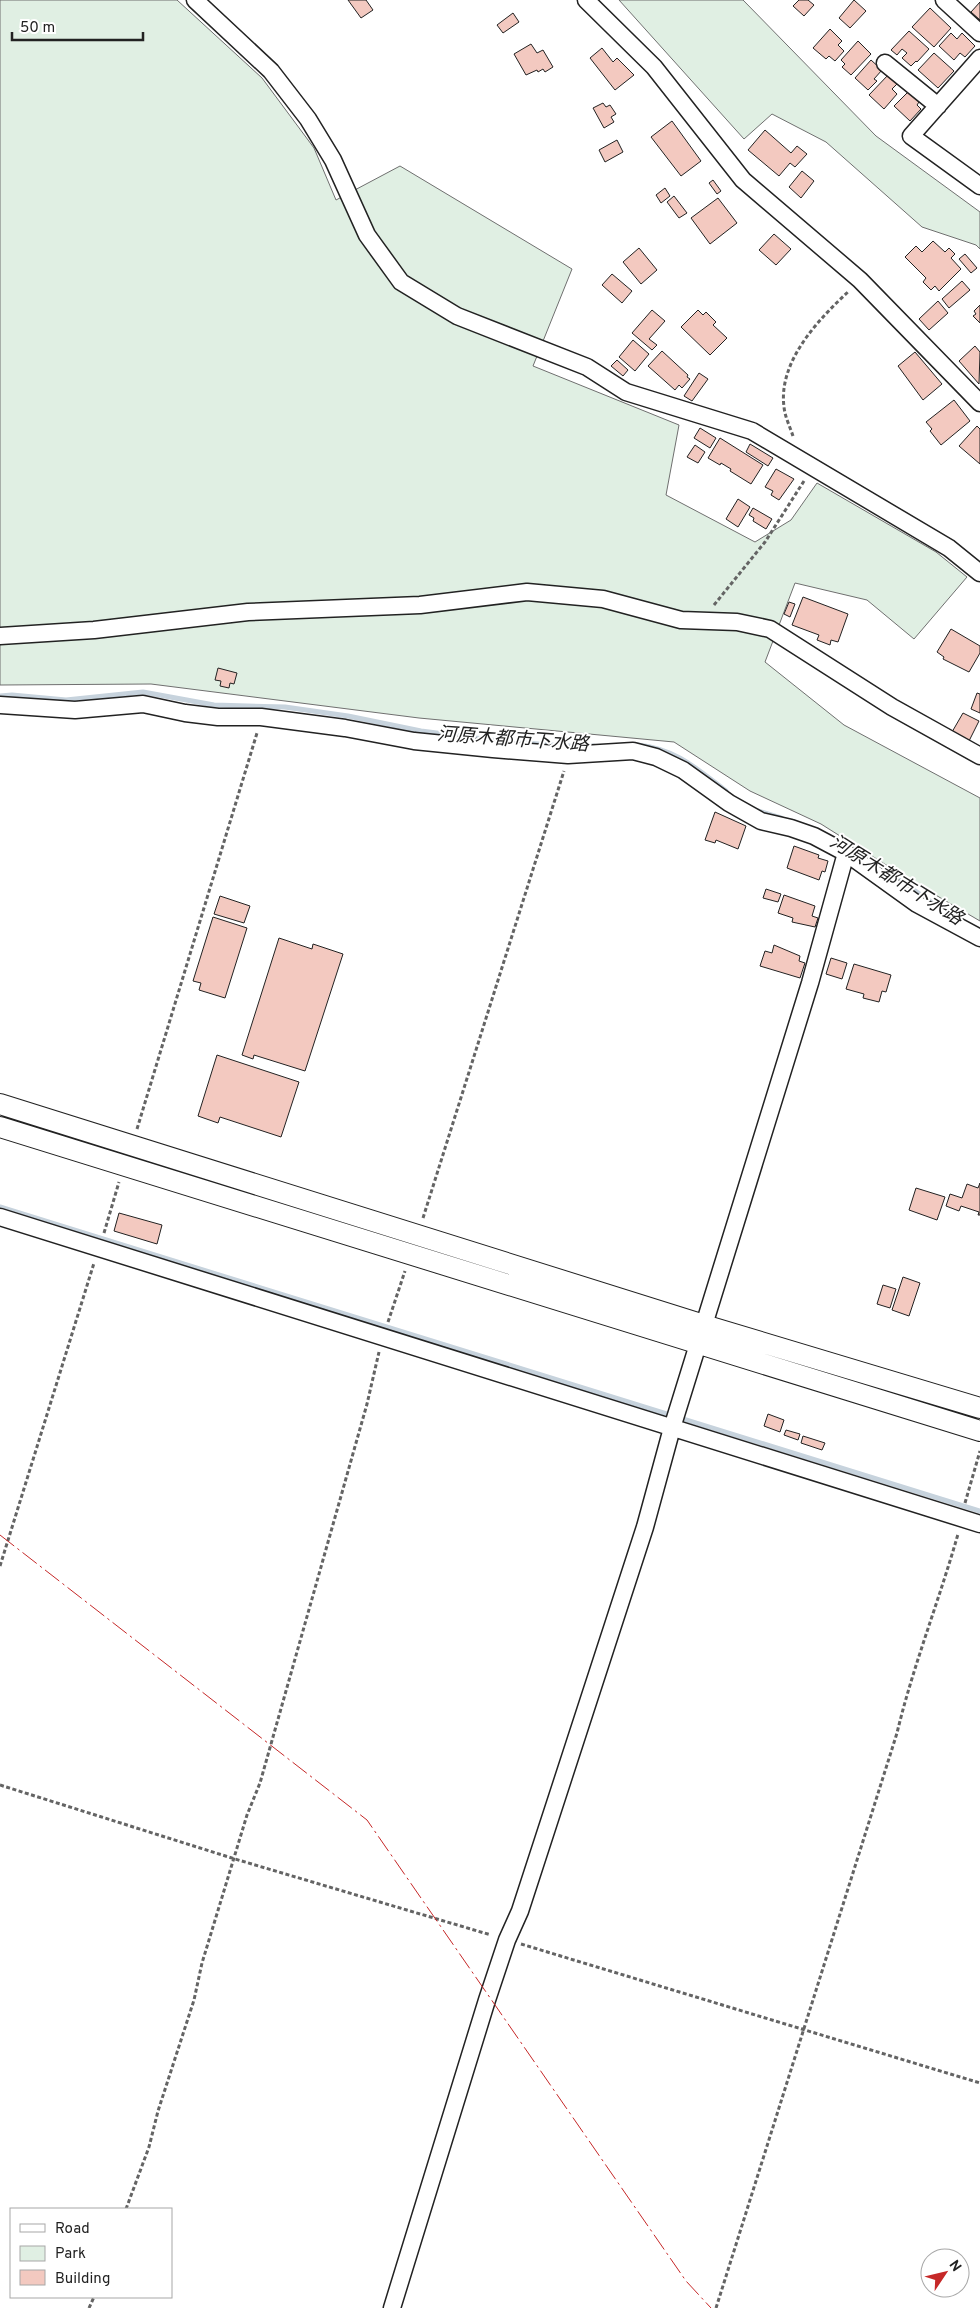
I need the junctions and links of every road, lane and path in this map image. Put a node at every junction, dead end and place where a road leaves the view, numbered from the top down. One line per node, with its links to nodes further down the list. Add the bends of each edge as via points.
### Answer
1 (195, 0): 11 (street, via 271,71 308,119 333,160 367,235 401,282 457,316 587,367 626,392 752,431)
2 (586, 0): 9 (street, via 654,68 742,180)
3 (944, 0): 4 (street)
4 (980, 32)
5 (980, 58): 7 (street)
6 (885, 63): 7 (street)
7 (938, 106): 8 (street, via 911,136)
8 (980, 186)
9 (860, 280): 10 (street); 11 (path, via 821,317 805,337 792,365 785,385 784,407 795,443)
10 (980, 403)
11 (792, 453): 12 (street)
12 (813, 466): 13 (street, via 949,548); 14 (path, via 789,508)
13 (980, 573)
14 (706, 620): 15 (street, via 680,620 603,599 527,592 420,606 248,612 94,630); 19 (street, via 770,629 892,707)
15 (0, 636)
16 (0, 705): 17 (street, via 76,710 144,704 218,717)
17 (261, 717): 18 (street, via 414,741); 24 (path)
18 (568, 755): 20 (street, via 633,751 656,757 683,770 761,821 814,836); 27 (path)
19 (980, 756)
20 (846, 853): 21 (street, via 917,904); 30 (street, via 807,993)
21 (980, 938)
22 (0, 1104): 24 (street)
23 (0, 1127): 32 (street)
24 (130, 1147): 27 (street)
25 (122, 1174): 28 (path)
26 (0, 1218): 28 (street)
27 (417, 1235): 30 (street)
28 (99, 1248): 31 (street); 39 (path)
29 (408, 1263): 31 (path)
30 (704, 1325): 32 (street); 33 (street)
31 (383, 1337): 34 (street); 41 (path, via 260,1782)
32 (699, 1344): 34 (street); 35 (street)
33 (980, 1408)
34 (672, 1428): 37 (street); 42 (street, via 644,1528 520,1911)
35 (980, 1431)
36 (980, 1451): 37 (path)
37 (961, 1518): 38 (street); 43 (path, via 940,1597)
38 (980, 1524)
39 (0, 1566)
40 (0, 1785): 41 (path)
41 (235, 1858): 42 (path); 45 (path, via 149,2147)
42 (507, 1940): 43 (path); 46 (street)
43 (802, 2030): 44 (path); 47 (path)
44 (980, 2084)
45 (126, 2208)
46 (392, 2308)
47 (716, 2308)

